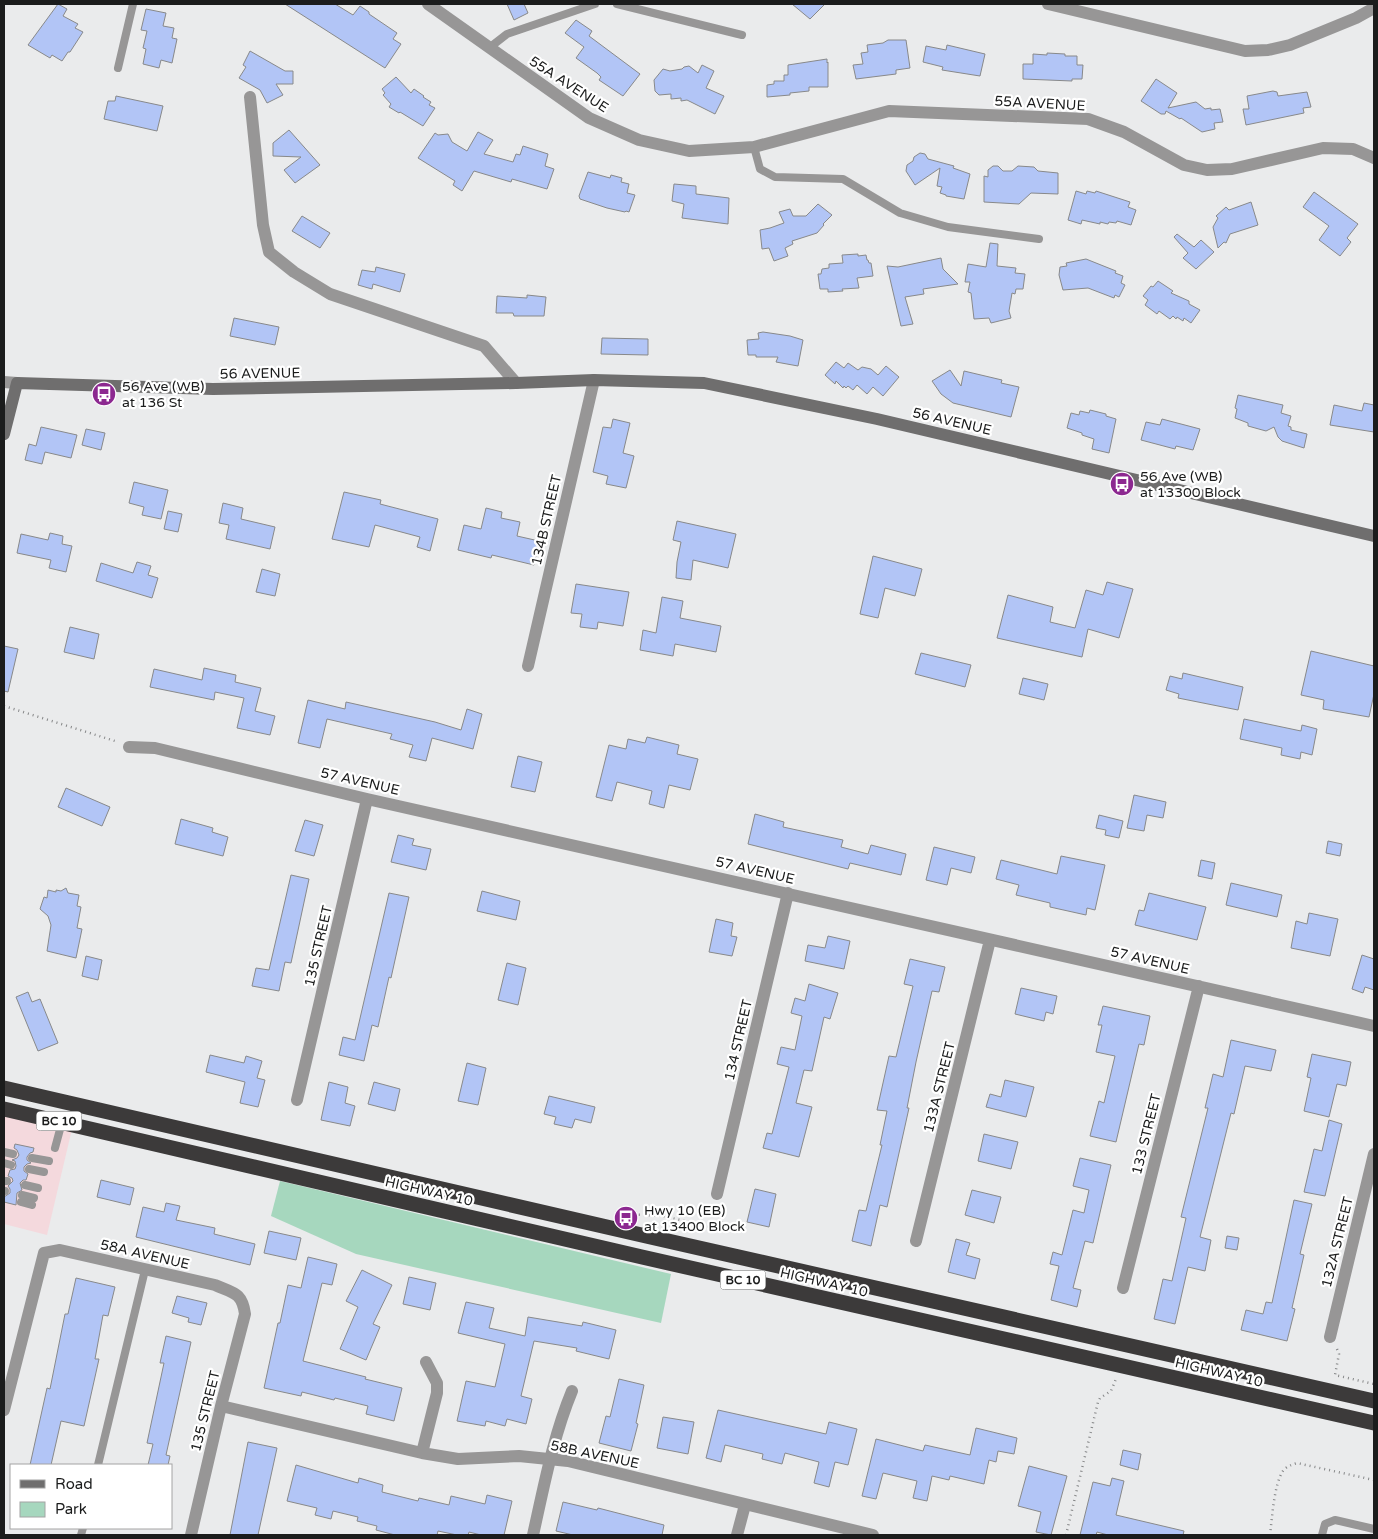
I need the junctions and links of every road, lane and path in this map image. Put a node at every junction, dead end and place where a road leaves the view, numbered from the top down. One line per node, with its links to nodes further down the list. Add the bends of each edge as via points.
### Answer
1 (133, 4): 9 (lane)
2 (428, 4): 8 (street, 55A AVENUE)
3 (595, 4): 8 (lane, via 507,34)
4 (617, 4): 7 (lane)
5 (1048, 4): 6 (street, via 1245,51 1290,45)
6 (1374, 8)
7 (742, 34)
8 (490, 48): 11 (street, 55A AVENUE, via 589,118 639,140 689,150)
9 (118, 68)
10 (250, 97): 16 (street, via 263,225 270,252 294,272 330,294 484,346)
11 (754, 147): 12 (street, 55A AVENUE, via 889,111 1088,120 1124,132 1184,165 1207,170 1232,169 1323,148 1353,149); 13 (lane, via 760,169 775,177 843,179 900,213 948,227)
12 (1374, 158)
13 (1038, 238)
14 (594, 380): 16 (street, 56 AVENUE); 18 (street, 56 AVENUE, via 704,383 886,421); 19 (street, 134B STREET)
15 (10, 382): 16 (street, 56 AVENUE, via 214,389); 17 (street)
16 (516, 383)
17 (4, 434)
18 (1374, 536)
19 (528, 666)
20 (4, 706): 21 (path)
21 (115, 741)
22 (129, 747): 23 (street, 57 AVENUE, via 155,748)
23 (367, 799): 24 (street, 57 AVENUE); 30 (street, 135 STREET)
24 (788, 893): 25 (street, 57 AVENUE); 44 (street, 134 STREET)
25 (990, 940): 26 (street, 57 AVENUE); 49 (street, 133A STREET)
26 (1199, 986): 27 (street, 57 AVENUE); 51 (street, 133 STREET)
27 (1374, 1026)
28 (4, 1078): 31 (highway, via 45,1088)
29 (4, 1088): 31 (highway, HIGHWAY 10 / BC 10)
30 (297, 1100)
31 (65, 1102): 58 (highway, HIGHWAY 10 / BC 10)
32 (4, 1109): 33 (highway, HIGHWAY 10 / BC 10)
33 (62, 1122): 34 (lane); 61 (highway, HIGHWAY 10 / BC 10)
34 (55, 1148)
35 (4, 1152): 36 (lane)
36 (13, 1154)
37 (1374, 1154): 53 (street, 132A STREET)
38 (32, 1158): 39 (lane)
39 (48, 1161)
40 (29, 1168): 41 (lane)
41 (44, 1172)
42 (25, 1185): 43 (lane)
43 (38, 1188)
44 (717, 1194)
45 (21, 1199): 46 (lane)
46 (33, 1201)
47 (724, 1208): 48 (path, via 720,1229 663,1216 627,1214)
48 (625, 1221)
49 (916, 1241)
50 (145, 1270): 52 (street, 58A AVENUE, via 215,1285); 60 (street, 58A AVENUE, via 60,1250 44,1253); 64 (lane)
51 (1122, 1288)
52 (239, 1295): 59 (street, 135 STREET, via 245,1314)
53 (1333, 1342): 56 (path, via 1339,1354 1335,1375)
54 (426, 1362): 62 (street, via 436,1383 436,1393)
55 (1116, 1379): 72 (path, via 1111,1391 1098,1402)
56 (1374, 1384)
57 (572, 1391): 63 (street)
58 (1374, 1401)
59 (221, 1406): 62 (street, 58B AVENUE); 68 (street, 135 STREET)
60 (4, 1410)
61 (1374, 1424)
62 (422, 1453): 63 (street, 58B AVENUE, via 458,1459 519,1456)
63 (550, 1459): 66 (street, 58B AVENUE); 69 (street)
64 (98, 1464)
65 (1374, 1480): 73 (path, via 1297,1463 1288,1466 1278,1483)
66 (745, 1505): 70 (street); 71 (street, 58B AVENUE)
67 (1374, 1529): 74 (lane, via 1335,1520 1325,1524)
68 (191, 1535)
69 (532, 1535)
70 (737, 1535)
71 (873, 1535)
72 (1066, 1535)
73 (1270, 1535)
74 (1322, 1535)

